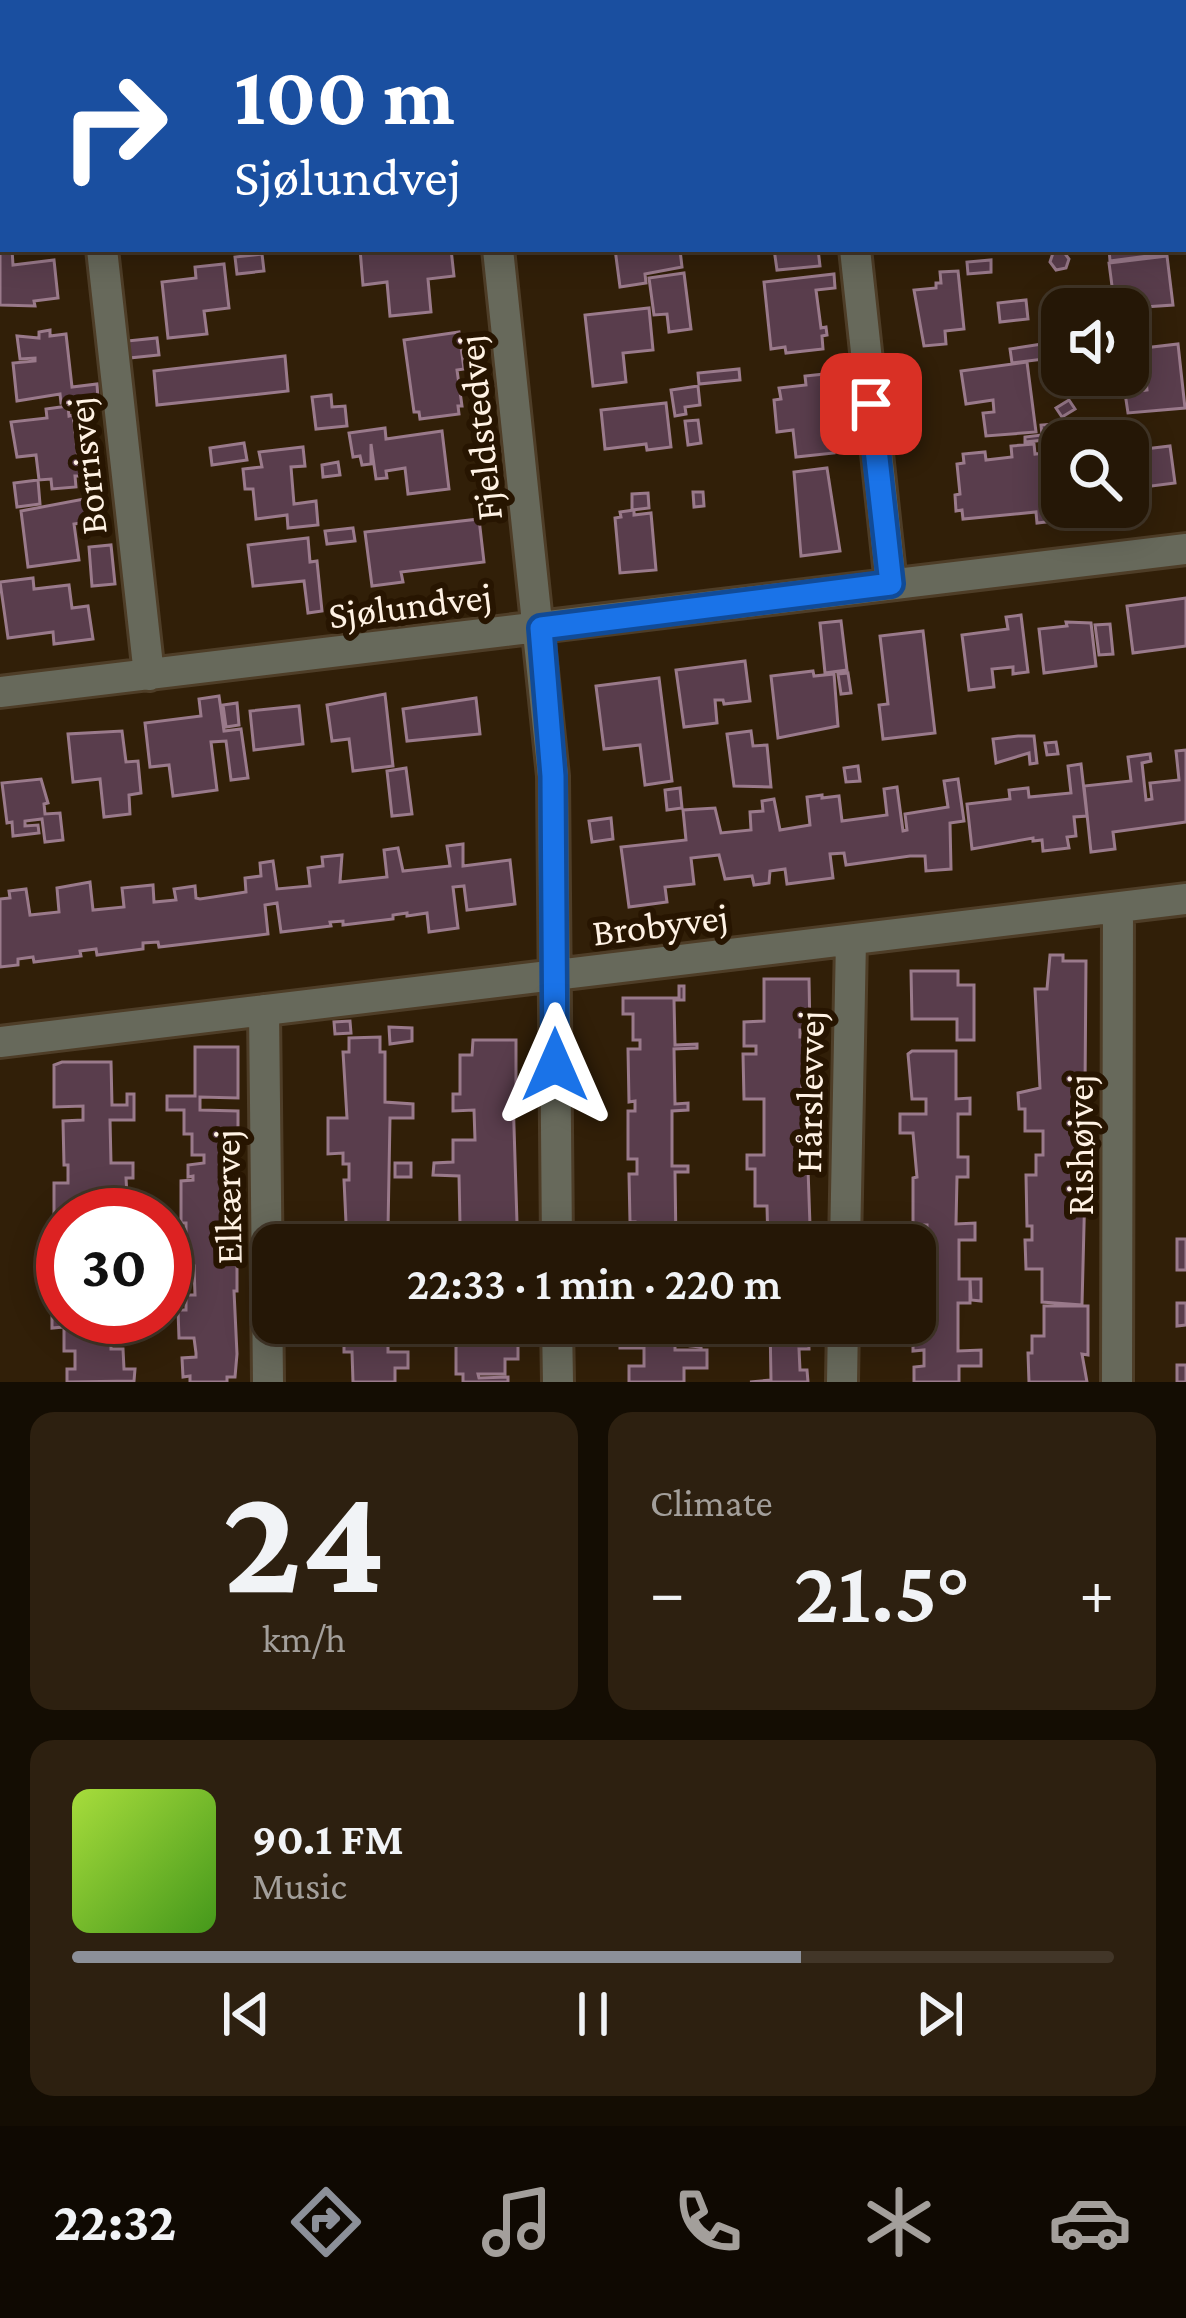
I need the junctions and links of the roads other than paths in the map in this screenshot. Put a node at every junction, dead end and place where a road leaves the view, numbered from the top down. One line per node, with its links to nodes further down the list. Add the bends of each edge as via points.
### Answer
1 (102, 252): 7 (street, Borrisvej)
2 (499, 252): 6 (street, Fjeldstedvej)
3 (855, 252): 5 (street)
4 (1186, 549): 5 (street, Sjølundvej)
5 (891, 584): 6 (street, Sjølundvej)
6 (541, 628): 7 (street, Sjølundvej); 12 (street, Fjeldstedvej, via 553,776)
7 (148, 674): 8 (street, Sjølundvej)
8 (0, 692)
9 (1186, 899): 10 (street, Brobyvej)
10 (1118, 908): 11 (street, Brobyvej); 22 (street, Rishøjvej)
11 (851, 940): 12 (street, Brobyvej); 16 (street, Hårslevvej)
12 (554, 976): 13 (street, Brobyvej); 15 (street, Fjeldstedvej)
13 (264, 1010): 14 (street, Brobyvej); 19 (street, Elkærvej)
14 (0, 1042)
15 (557, 1224)
16 (845, 1224)
17 (557, 1344): 20 (street)
18 (843, 1344): 21 (street)
19 (268, 1382)
20 (558, 1382)
21 (842, 1382)
22 (1117, 1382)

